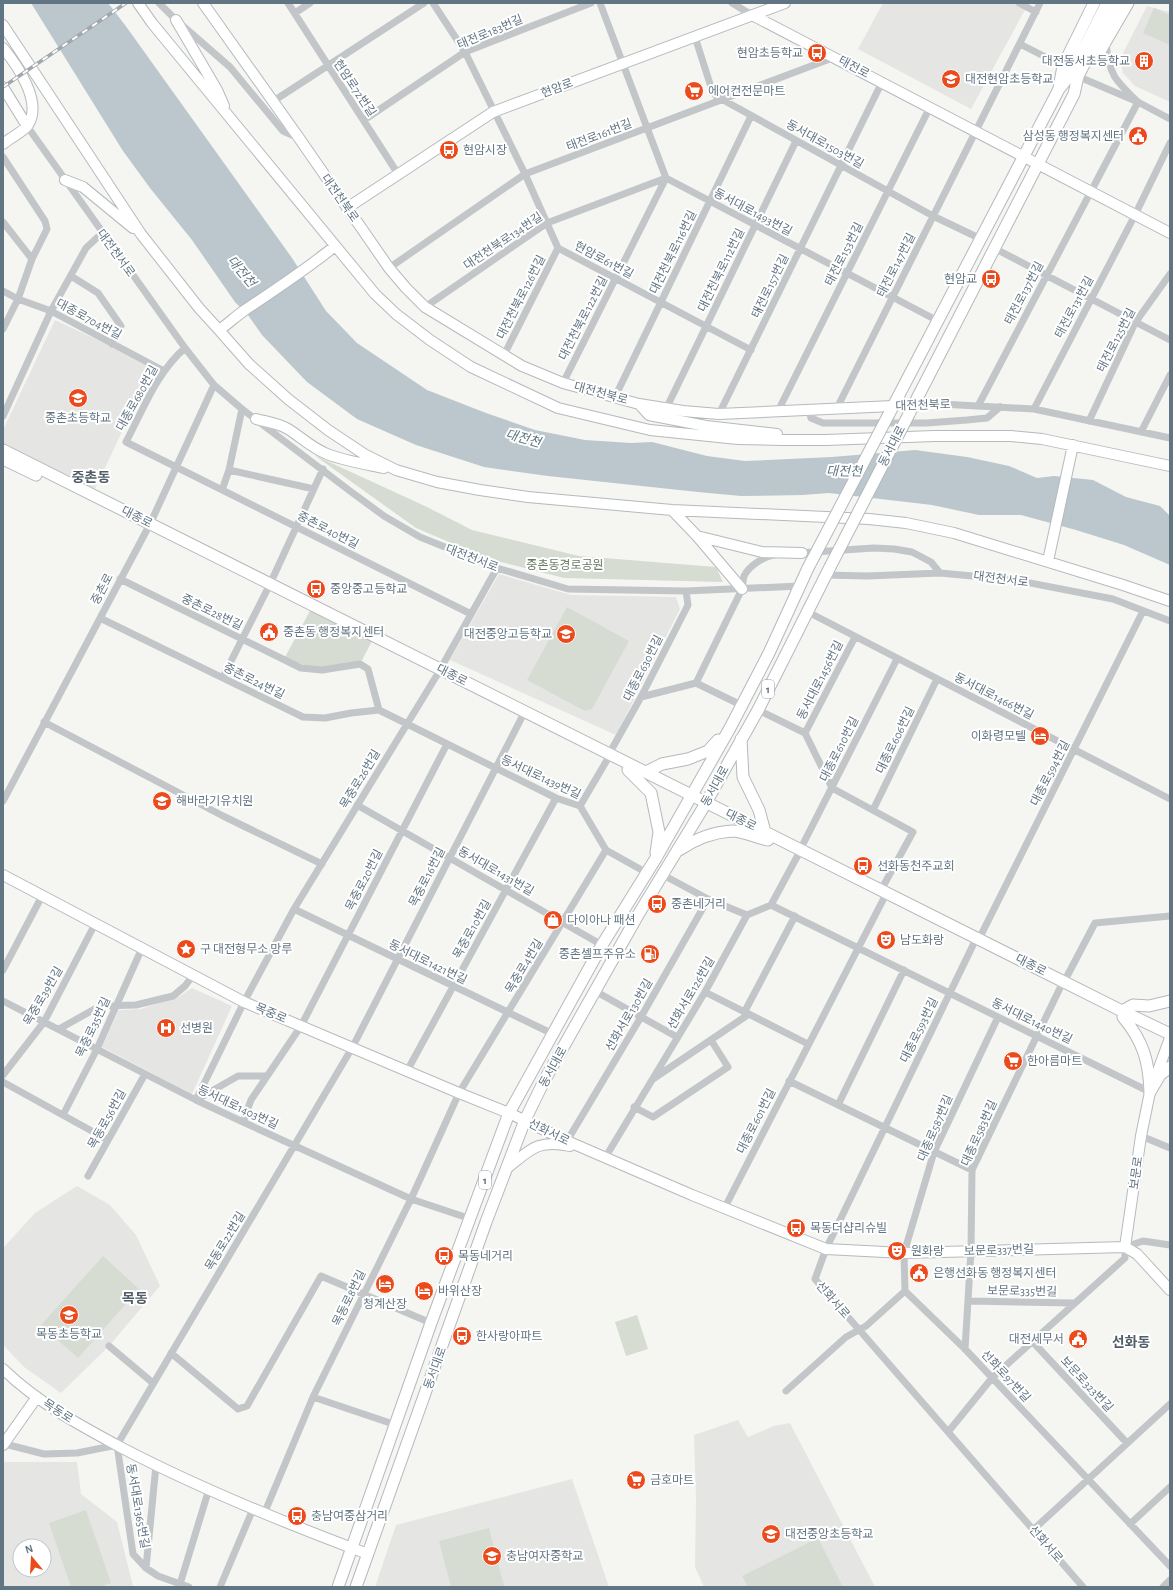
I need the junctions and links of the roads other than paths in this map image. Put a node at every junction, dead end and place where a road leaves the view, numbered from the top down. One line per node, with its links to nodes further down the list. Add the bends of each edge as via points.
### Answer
1 (138, 3): 44 (main road)
2 (159, 3): 21 (street)
3 (203, 3): 40 (main road, 대전천북로)
4 (288, 3): 19 (street, 현암로72번길)
5 (310, 3): 19 (street)
6 (424, 3): 32 (street)
7 (433, 3): 29 (street, 현암로61번길)
8 (591, 3): 29 (street, 태전로183번길)
9 (600, 3): 31 (street)
10 (732, 3): 20 (street, 태전로)
11 (785, 3): 20 (main road, 현암로)
12 (1019, 3): 18 (street)
13 (1040, 3): 18 (street)
14 (1094, 3): 33 (main road)
15 (1107, 3): 37 (main road, 동서대로, via 1071,74)
16 (1116, 3): 38 (main road, 동서대로, via 1078,76)
17 (1128, 3): 26 (main road)
18 (1036, 12): 27 (street)
19 (295, 13): 32 (street, 현암로72번길)
20 (752, 15): 25 (main road, 현암로); 30 (main road, 태전로)
21 (176, 20): 44 (main road, via 218,90); 51 (street, via 230,67 283,131)
22 (3, 25): 24 (main road)
23 (3, 30): 24 (main road)
24 (11, 37): 74 (main road)
25 (695, 37): 31 (main road, 현암로); 39 (street, 동서대로1503번길, via 710,87)
26 (1105, 40): 34 (main road); 41 (street, via 1111,72)
27 (1020, 44): 33 (street); 50 (street)
28 (3, 48): 48 (main road, via 25,79 30,96 30,119)
29 (465, 52): 43 (street, 현암로61번길); 47 (street, 태전로183번길)
30 (835, 57): 35 (main road, 태전로); 39 (street, 태전로161번길)
31 (624, 64): 43 (main road, 현암로); 49 (street)
32 (328, 66): 40 (street); 47 (street, 현암로72번길)
33 (1063, 66): 37 (main road)
34 (1084, 79): 38 (main road); 41 (street)
35 (882, 82): 42 (main road, 태전로); 58 (street, 태전로157번길)
36 (3, 87): 48 (main road, 대전천서로)
37 (1059, 89): 56 (main road, 동서대로)
38 (1074, 94): 57 (main road, 동서대로)
39 (722, 100): 45 (street, 동서대로1503번길); 49 (street, 태전로161번길)
40 (272, 102): 51 (main road, 대전천북로)
41 (1138, 102): 46 (street); 64 (street)
42 (930, 107): 50 (main road, 태전로); 63 (street, 태전로153번길)
43 (493, 112): 59 (main road, 현암로); 60 (street, 현암로61번길)
44 (229, 116): 76 (main road)
45 (751, 116): 52 (street, 동서대로1503번길); 65 (street, 대전천북로116번길)
46 (1170, 119)
47 (364, 120): 59 (street, 현암로72번길)
48 (27, 126): 54 (main road); 62 (street, 대전천서로)
49 (648, 128): 60 (street, 태전로161번길); 61 (street)
50 (975, 131): 56 (main road, 태전로); 68 (street, 태전로147번길)
51 (299, 138): 66 (main road, 대전천북로)
52 (796, 141): 58 (street, 동서대로1503번길); 71 (street, 대전천북로112번길)
53 (1170, 143): 67 (street)
54 (3, 144)
55 (3, 157): 80 (street, via 45,220 47,229)
56 (1024, 157): 57 (main road, 태전로); 75 (main road, 동서대로)
57 (1037, 164): 64 (main road, 태전로); 78 (main road, 동서대로)
58 (841, 165): 63 (street, 동서대로1503번길); 79 (street, 태전로157번길)
59 (398, 174): 66 (main road, 현암로)
60 (525, 174): 70 (street, 현암로61번길); 81 (street, 태전로161번길)
61 (666, 178): 65 (street, 동서대로1493번길); 70 (street, 대전천북로134번길); 86 (street, 대전천북로122번길)
62 (65, 180): 72 (street, 대전천서로); 74 (main road, via 83,187)
63 (888, 191): 68 (street, 동서대로1503번길); 82 (street, 태전로153번길)
64 (1090, 191): 67 (main road, 태전로); 85 (street, 태전로137번길)
65 (710, 201): 71 (street, 동서대로1493번길); 91 (street, 대전천북로116번길)
66 (347, 208): 81 (main road, 대전천북로)
67 (1135, 215): 73 (main road, 태전로); 90 (street, 태전로131번길)
68 (933, 216): 75 (street, 동서대로1503번길); 88 (street, 태전로147번길)
69 (3, 222): 80 (street)
70 (547, 223): 77 (street, 현암로61번길); 92 (street, 대전천북로134번길)
71 (755, 226): 79 (street, 동서대로1493번길); 96 (street, 대전천북로112번길)
72 (102, 233): 84 (street, via 86,248); 101 (street, 대전천서로)
73 (1170, 233)
74 (141, 234): 98 (main road)
75 (981, 239): 94 (main road, 동서대로)
76 (335, 246): 98 (main road); 126 (main road, via 375,294 430,340 471,367 558,408 650,430 738,438)
77 (558, 248): 86 (street, 현암로61번길); 103 (street, 대전천북로126번길)
78 (994, 248): 85 (street); 117 (main road, 동서대로)
79 (800, 249): 82 (street, 동서대로1493번길); 102 (street, 태전로157번길)
80 (32, 259): 89 (street)
81 (389, 268): 92 (main road, 대전천북로)
82 (846, 274): 88 (street, 동서대로1493번길); 118 (street, 태전로153번길)
83 (1170, 274): 95 (street, 태전로125번길)
84 (71, 276): 93 (street); 100 (street, via 98,293 121,326)
85 (1046, 276): 90 (street); 110 (street, 태전로137번길)
86 (615, 278): 91 (street, 현암로61번길); 106 (street, 대전천북로122번길)
87 (3, 291): 89 (street, 대종로704번길)
88 (892, 298): 94 (street, 동서대로1493번길); 115 (street, 태전로147번길)
89 (18, 299): 93 (street, 대종로704번길); 97 (street)
90 (1091, 299): 95 (street); 114 (street, 태전로131번길)
91 (661, 302): 96 (street, 현암로61번길); 108 (street, 대전천북로116번길)
92 (425, 307): 103 (main road, 대전천북로)
93 (51, 311): 100 (street, 대종로704번길); 121 (street)
94 (938, 321): 116 (main road, 동서대로)
95 (1136, 322): 99 (street); 123 (street, 태전로125번길)
96 (706, 326): 102 (street, 현암로61번길); 113 (street, 대전천북로112번길)
97 (3, 329)
98 (218, 330): 135 (main road, via 249,364 288,399 364,454)
99 (1170, 340)
100 (112, 344): 104 (street, 대종로704번길)
101 (185, 348): 104 (street, 대종로680번길); 107 (street, 대전천서로)
102 (751, 350): 120 (street, 태전로157번길)
103 (504, 355): 106 (main road, 대전천북로, via 522,366)
104 (164, 371): 127 (street, 대종로680번길)
105 (1170, 375): 124 (street)
106 (563, 383): 108 (main road, 대전천북로)
107 (214, 385): 112 (street, 대전천서로); 131 (street, 중촌로)
108 (615, 397): 109 (main road, 대전천북로)
109 (639, 404): 113 (main road, 대전천북로); 126 (main road, via 649,415 706,426)
110 (978, 406): 111 (street, 대전천북로); 117 (street, 대전천북로, via 941,404)
111 (1000, 407): 114 (street, 대전천북로); 119 (street, via 987,418 926,423 823,423 811,418)
112 (242, 409): 122 (street, 대전천서로); 134 (street)
113 (666, 409): 120 (main road, 대전천북로)
114 (1034, 409): 123 (street, 대전천북로)
115 (836, 410): 116 (main road, 대전천북로); 119 (main road, 대전천북로)
116 (891, 410): 117 (street, 대전천북로); 148 (main road, 동서대로 / 1, bridge)
117 (911, 410): 145 (main road, 동서대로 / 1, bridge)
118 (778, 411): 119 (main road, 대전천북로); 120 (main road, 대전천북로)
119 (809, 411)
120 (719, 414)
121 (3, 416)
122 (256, 419): 133 (street, 대전천서로); 135 (main road, via 288,429 326,454)
123 (1089, 420): 124 (street, 대전천북로)
124 (1141, 432): 125 (street, 대전천북로)
125 (1170, 438)
126 (826, 440): 128 (main road, via 982,435 1042,439)
127 (126, 442): 131 (street, 중촌로40번길)
128 (1073, 445): 132 (main road); 143 (main road)
129 (3, 450): 139 (main road, 대종로)
130 (3, 459): 139 (main road, 대종로)
131 (176, 466): 137 (street, 중촌로40번길); 139 (street, 중촌로)
132 (1170, 466)
133 (323, 469): 136 (street); 144 (street, 대전천서로, via 384,516 420,537)
134 (229, 470): 136 (street); 137 (street)
135 (396, 470): 138 (main road, via 437,482 528,497)
136 (314, 488): 140 (street)
137 (222, 490): 140 (street, 중촌로40번길)
138 (672, 510): 141 (main road); 143 (main road, via 906,523 954,533)
139 (148, 527): 147 (street, 중촌로); 149 (main road, 대종로)
140 (297, 527): 149 (street); 155 (street, 중촌로40번길)
141 (697, 536): 142 (main road, via 762,552); 150 (main road)
142 (802, 553): 146 (street, via 894,549 912,552 931,562); 150 (street, via 770,556 755,564 744,576)
143 (1048, 561): 152 (main road)
144 (497, 568): 151 (street, 대전천서로, via 568,589); 155 (street, 목중로26번길)
145 (828, 571): 146 (street, 대전천서로, via 867,576); 154 (main road, 동서대로 / 1)
146 (940, 573): 153 (street, 대전천서로, via 1015,580 1113,599)
147 (120, 579): 156 (street, 중촌로); 159 (street, 중촌로28번길)
148 (800, 586): 150 (street, 대전천서로); 166 (main road, 동서대로 / 1)
149 (269, 587): 159 (street); 161 (main road, 대종로)
150 (742, 589): 151 (street, 대전천서로); 164 (street)
151 (686, 591): 165 (street, 대종로630번길, via 688,605)
152 (1170, 602)
153 (1143, 610): 157 (street, 대전천서로); 176 (street, 대종로594번길)
154 (808, 612): 158 (street, 동서대로1466번길); 168 (main road, 동서대로 / 1)
155 (471, 614): 161 (street, 목중로26번길)
156 (100, 618): 162 (street, 중촌로24번길); 170 (street, 중촌로)
157 (1170, 621)
158 (855, 637): 160 (street, 동서대로1466번길); 173 (street, 동서대로1456번길)
159 (242, 639): 162 (street); 167 (street, 중촌로28번길, via 300,668 322,670 360,664 368,669)
160 (897, 659): 163 (street, 동서대로1466번길); 181 (street, 대종로610번길)
161 (439, 672): 169 (main road, 대종로); 171 (street, 목중로26번길); 177 (main road, 대종로)
162 (223, 678): 167 (street, 중촌로24번길, via 303,717 324,718)
163 (937, 679): 176 (street, 동서대로1466번길); 189 (street, 대종로606번길)
164 (696, 683): 165 (street); 166 (street)
165 (641, 697): 177 (street, 대종로630번길)
166 (741, 705): 172 (main road, 동서대로 / 1)
167 (379, 710): 171 (street)
168 (758, 710): 173 (street, 동서대로1456번길); 174 (main road, 동서대로 / 1)
169 (522, 717): 177 (main road, 대종로); 178 (street, 목중로16번길)
170 (44, 722): 185 (street, 중촌로); 197 (street, via 223,816)
171 (407, 724): 175 (street, 동서대로1439번길); 186 (street, 목중로26번길)
172 (730, 728): 180 (main road, via 708,751 688,759 662,764); 183 (main road, 동서대로 / 1)
173 (805, 733): 181 (street, 동서대로1456번길)
174 (741, 739): 187 (main road, 동서대로 / 1); 191 (main road, via 743,777 759,810)
175 (447, 744): 178 (street, 동서대로1439번길); 190 (street, 목중로20번길)
176 (1074, 750): 184 (street, 동서대로1466번길); 213 (street, 대종로594번길)
177 (608, 757): 179 (main road, 대종로); 180 (main road, 대종로); 188 (street)
178 (495, 768): 182 (street, 동서대로1439번길); 195 (street, 목중로16번길)
179 (628, 770): 183 (main road, 대종로); 196 (main road, via 652,793 658,832)
180 (646, 772): 183 (main road, 대종로)
181 (832, 788): 189 (street); 193 (street, 대종로610번길)
182 (556, 798): 188 (street, 동서대로1439번길); 201 (street, 목중로10번길)
183 (690, 798): 187 (main road, 대종로); 196 (main road, 동서대로 / 1)
184 (1170, 800)
185 (3, 801)
186 (357, 805): 190 (street, 동서대로1431번길); 197 (street, 목중로26번길)
187 (705, 805): 191 (main road, 대종로); 194 (main road, 동서대로 / 1)
188 (580, 806): 192 (street, 동서대로1439번길)
189 (873, 810): 202 (street, 대종로601번길, via 913,832)
190 (402, 831): 195 (street, 동서대로1431번길); 212 (street, 목중로20번길)
191 (767, 836): 193 (main road, 대종로); 194 (main road, via 733,831 691,842)
192 (606, 850): 198 (street, 동서대로1439번길); 210 (street, 목중로4번길)
193 (799, 852): 202 (main road, 대종로); 205 (street, 대종로610번길)
194 (675, 853): 199 (main road, 동서대로 / 1)
195 (449, 858): 201 (street, 동서대로1431번길); 217 (street, 목중로16번길)
196 (656, 858): 198 (main road, 동서대로 / 1)
197 (322, 864): 206 (street, 목중로26번길)
198 (646, 873): 214 (main road, 동서대로 / 1)
199 (663, 874): 204 (street); 223 (main road, 동서대로 / 1)
200 (3, 875): 203 (main road, 목중로)
201 (506, 890): 210 (street, 동서대로1431번길); 222 (street, 목중로10번길)
202 (882, 894): 213 (main road, 대종로); 215 (street, 대종로601번길)
203 (42, 896): 211 (main road, 목중로); 218 (street)
204 (708, 899): 207 (street); 233 (street, 선화서로130번길)
205 (771, 904): 207 (street); 208 (street, 동서대로1440번길)
206 (294, 909): 212 (street, 동서대로1421번길); 228 (street, 목중로26번길)
207 (747, 915): 224 (street, 선화서로126번길)
208 (795, 916): 215 (street, 동서대로1440번길); 231 (street)
209 (1170, 916): 221 (street, via 1095,923)
210 (563, 922): 214 (street, 동서대로1431번길); 230 (street, 목중로4번길)
211 (96, 924): 216 (main road, 목중로); 235 (street, 목중로39번길)
212 (348, 935): 217 (street, 동서대로1421번길); 236 (street, 목중로20번길)
213 (977, 941): 221 (main road, 대종로); 225 (street, 대종로593번길)
214 (602, 945): 238 (main road, 동서대로 / 1)
215 (858, 947): 219 (street, 동서대로1440번길); 243 (street, 대종로601번길)
216 (142, 948): 220 (main road, 목중로); 229 (street, 목중로35번길)
217 (397, 959): 222 (street, 동서대로1421번길); 244 (street, 목중로16번길)
218 (3, 970)
219 (904, 970): 225 (street, 동서대로1440번길); 257 (street)
220 (192, 975): 228 (main road, 목중로); 229 (street, via 173,996 136,1005)
221 (1062, 984): 232 (main road, 대종로); 239 (street, 대종로583번길)
222 (453, 986): 230 (street, 동서대로1421번길); 247 (street, 목중로10번길)
223 (595, 991): 233 (street); 261 (main road, 동서대로 / 1)
224 (706, 992): 231 (street); 240 (street, 선화서로126번길)
225 (950, 993): 234 (street, 동서대로1440번길); 263 (street, 대종로593번길)
226 (3, 1001): 235 (street, 동서대로1403번길)
227 (1170, 1001): 232 (main road, via 1149,1006 1133,1005)
228 (244, 1002): 236 (main road, 목중로); 256 (street, 목중로26번길)
229 (116, 1005): 237 (street, via 100,1006); 245 (street, 목중로35번길)
230 (509, 1012): 238 (street, 동서대로1421번길); 255 (street, 목중로4번길)
231 (747, 1013): 242 (street, 선화서로126번길); 243 (street)
232 (1122, 1014): 241 (main road, 대종로); 254 (main road, via 1146,1054)
233 (641, 1017): 240 (street); 266 (street, 선화서로130번길)
234 (998, 1017): 239 (street, 동서대로1440번길); 270 (street, 대종로587번길)
235 (44, 1022): 237 (street, 동서대로1403번길); 249 (street, 목중로39번길)
236 (302, 1026): 244 (main road, 목중로); 250 (street, 목중로20번길)
237 (59, 1030): 245 (street, 동서대로1403번길)
238 (553, 1034): 259 (main road, 동서대로 / 1)
239 (1037, 1036): 254 (street, 동서대로1440번길); 273 (street, 대종로583번길)
240 (677, 1037): 251 (street, 선화서로126번길)
241 (1170, 1038): 254 (main road, 보문로)
242 (711, 1040): 251 (street, 선화서로126번길); 258 (street, via 728,1067 653,1117)
243 (808, 1044): 252 (street, 대종로601번길)
244 (352, 1048): 247 (main road, 목중로); 267 (street, 목동로22번길)
245 (97, 1049): 248 (street, 동서대로1403번길); 260 (street, 목중로35번길)
246 (1170, 1067): 254 (main road, via 1160,1075)
247 (407, 1071): 255 (main road, 목중로)
248 (145, 1074): 256 (street, 동서대로1403번길); 265 (street, 목동로56번길)
249 (3, 1075)
250 (268, 1076): 256 (street, via 238,1076); 262 (street, 목중로20번길, via 251,1100)
251 (651, 1080): 258 (street, 선화서로126번길)
252 (789, 1081): 257 (street); 276 (street, 대종로601번길)
253 (3, 1082): 260 (street)
254 (1150, 1092): 264 (main road, 보문로)
255 (459, 1093): 259 (main road, 목중로); 275 (street, 목동로8번길)
256 (196, 1100): 262 (street, 동서대로1403번길)
257 (838, 1105): 263 (street)
258 (634, 1108): 271 (street, 선화서로126번길)
259 (509, 1113): 261 (main road, 선화서로); 277 (main road, 동서대로 / 1)
260 (63, 1115): 265 (street)
261 (525, 1120): 266 (main road, 선화서로); 272 (main road, 동서대로 / 1)
262 (243, 1122): 267 (street, 동서대로1403번길)
263 (884, 1127): 270 (street); 280 (street, 대종로593번길)
264 (1141, 1136): 268 (street); 279 (main road, 보문로)
265 (108, 1140): 274 (street, 목동로56번길)
266 (567, 1141): 269 (main road, 선화서로)
267 (294, 1146): 275 (street, 동서대로1403번길); 293 (street, 목동로22번길)
268 (1170, 1148)
269 (586, 1150): 271 (main road, 선화서로); 272 (main road, via 549,1143 533,1148)
270 (934, 1152): 273 (street); 282 (street, 대종로587번길)
271 (605, 1158): 276 (main road, 선화서로)
272 (506, 1169): 315 (main road, 동서대로 / 1)
273 (972, 1170): 281 (street, 대종로583번길)
274 (88, 1176)
275 (411, 1199): 277 (street, 동서대로1403번길); 285 (street, 목동로8번길)
276 (724, 1209): 280 (main road, 선화서로)
277 (471, 1220): 288 (main road, 동서대로 / 1)
278 (1170, 1245): 279 (street, via 1143,1242)
279 (1125, 1247): 281 (main road, 보문로337번길); 284 (main road, via 1136,1254); 287 (street, 보문로335번길, via 1124,1258)
280 (826, 1249): 282 (main road, 보문로337번길); 289 (street, 선화서로, via 815,1279)
281 (971, 1251): 282 (main road, 보문로337번길); 286 (street, 대종로583번길)
282 (904, 1253): 283 (street, 대종로587번길)
283 (905, 1290): 289 (street, via 866,1326); 292 (street, 선화로97번길)
284 (1170, 1290)
285 (363, 1294): 288 (street); 293 (street, via 321,1276 247,1406 238,1409); 299 (street, 목동로8번길)
286 (969, 1301): 287 (street, 보문로335번길); 292 (street, 대종로583번길)
287 (1074, 1302): 290 (street, 보문로335번길)
288 (431, 1323): 301 (main road, 동서대로 / 1)
289 (859, 1329): 297 (street, via 846,1337); 302 (street, 선화서로)
290 (1032, 1341): 295 (street, 보문로335번길); 303 (street, 보문로323번길)
291 (109, 1346): 296 (street)
292 (965, 1349): 295 (street, 선화로97번길)
293 (170, 1353): 296 (street, 목동로22번길)
294 (3, 1370): 298 (main road, 목동로)
295 (992, 1378): 302 (street, 보문로335번길); 307 (street, 선화로97번길)
296 (153, 1383): 305 (street, 목동로22번길)
297 (786, 1390)
298 (37, 1397): 304 (main road); 305 (main road, 목동로, via 54,1410)
299 (313, 1397): 301 (street); 311 (street, 목동로8번길)
300 (1170, 1404): 303 (street)
301 (396, 1425): 314 (main road, 동서대로 / 1)
302 (948, 1432): 313 (street, 선화서로)
303 (1127, 1442): 307 (street)
304 (4, 1444): 305 (street, via 44,1454 77,1453)
305 (117, 1445): 306 (main road, 목동로); 317 (street, 동서대로1365번길, via 133,1554)
306 (156, 1465): 309 (main road, 목동로); 317 (street)
307 (1088, 1479): 312 (street, 선화로97번길); 313 (street)
308 (1170, 1487): 312 (street)
309 (209, 1489): 310 (main road, 목동로); 319 (street)
310 (253, 1510): 311 (main road, 목동로); 321 (street)
311 (264, 1514): 314 (main road, 목동로)
312 (1130, 1524): 316 (street, 선화로97번길)
313 (1033, 1530): 324 (street, 선화서로)
314 (352, 1548): 315 (main road, 목동로); 322 (main road, 동서대로 / 1)
315 (368, 1554): 323 (main road, 동서대로 / 1)
316 (1170, 1566)
317 (146, 1568): 319 (street, 동서대로1365번길, via 158,1576)
318 (1170, 1580): 325 (street)
319 (180, 1584): 320 (street, 동서대로1365번길)
320 (189, 1587)
321 (220, 1587)
322 (338, 1587)
323 (356, 1587)
324 (1083, 1587)
325 (1163, 1587)

